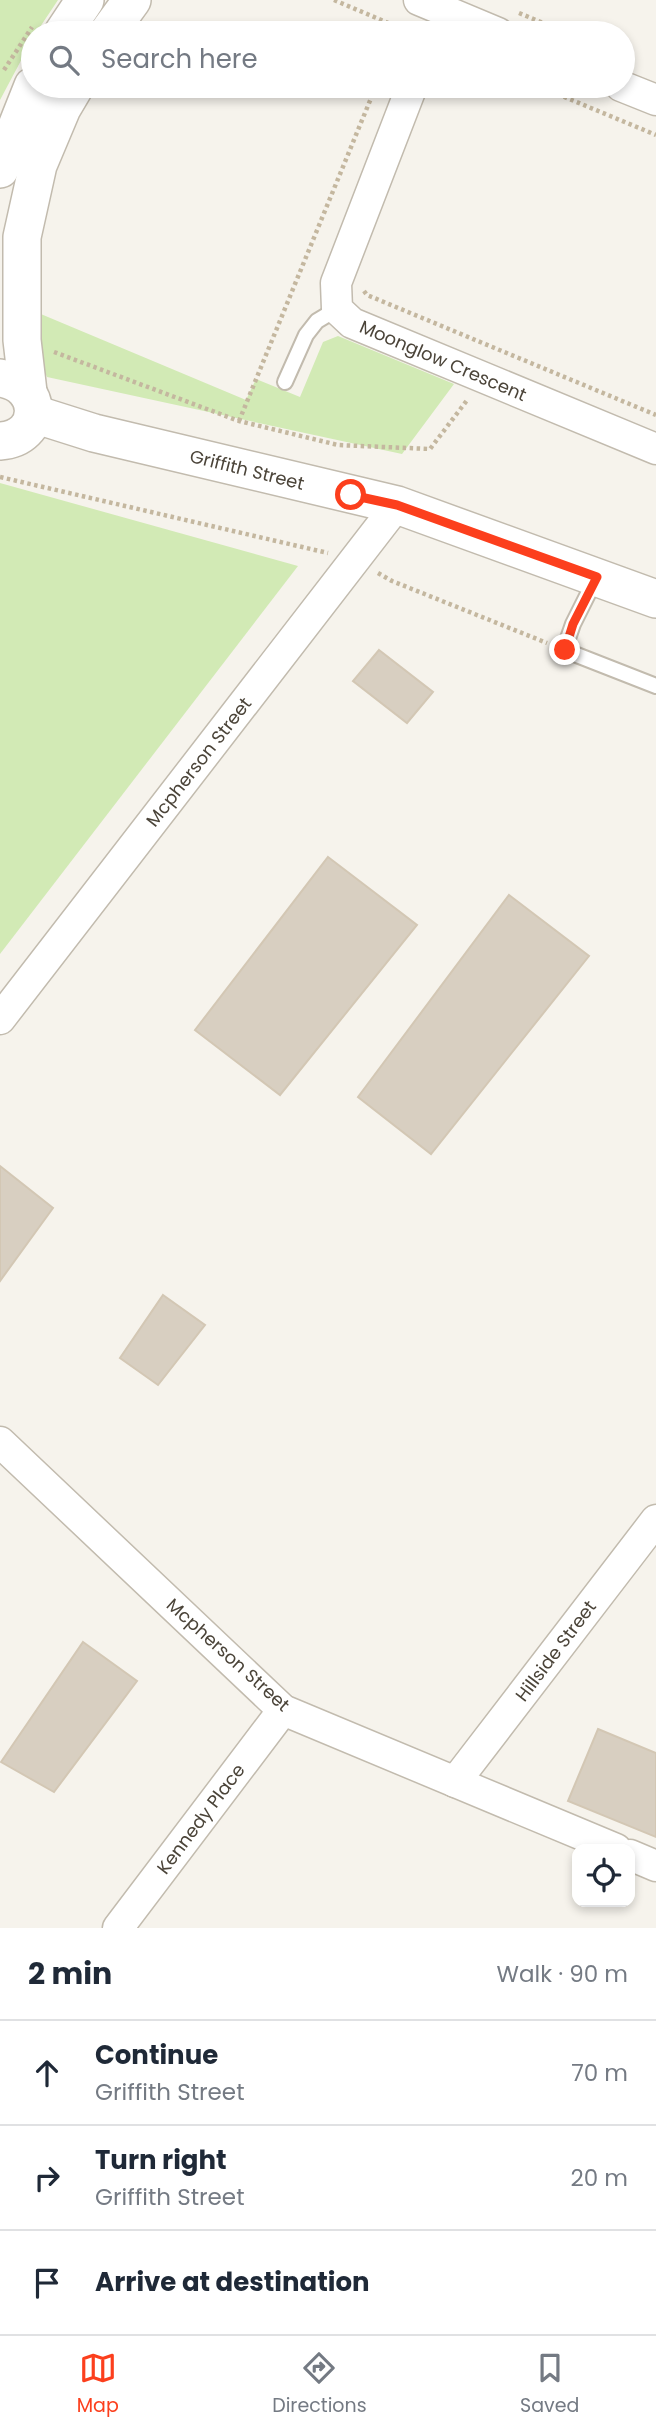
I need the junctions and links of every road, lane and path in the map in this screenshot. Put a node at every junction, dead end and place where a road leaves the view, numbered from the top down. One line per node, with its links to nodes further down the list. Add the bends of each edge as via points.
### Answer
1 (85, 0): 5 (street)
2 (132, 0): 6 (street)
3 (334, 0): 7 (path)
4 (431, 14): 8 (street)
5 (57, 21)
6 (117, 21)
7 (380, 21)
8 (505, 21)
9 (21, 56): 10 (path)
10 (0, 78)
11 (635, 92): 17 (street)
12 (28, 98): 19 (street)
13 (68, 98): 22 (street, via 38,164 22,237)
14 (371, 98): 27 (path)
15 (407, 98): 21 (street, via 336,283)
16 (567, 98): 18 (path)
17 (656, 100)
18 (656, 135)
19 (0, 169)
20 (362, 286): 26 (path, via 367,295)
21 (337, 309): 23 (lane, via 317,321 306,335); 28 (street, Moonglow Crescent, via 352,323)
22 (22, 340): 25 (street); 27 (path)
23 (285, 382)
24 (469, 397): 27 (path, via 430,449 338,445)
25 (18, 411): 30 (street, Griffith Street)
26 (656, 415)
27 (239, 421)
28 (656, 449)
29 (0, 477): 31 (path)
30 (397, 505): 31 (street, Mcpherson Street); 32 (street, Griffith Street)
31 (355, 560): 34 (path, via 392,581); 36 (street, Mcpherson Street)
32 (597, 577): 33 (street, Griffith Street); 34 (lane)
33 (656, 599)
34 (565, 650): 35 (lane)
35 (656, 686)
36 (0, 1019)
37 (0, 1442): 39 (street, Mcpherson Street)
38 (656, 1520): 40 (street, Hillside Street)
39 (283, 1710): 40 (street, Mcpherson Street); 44 (street, Kennedy Place)
40 (455, 1782): 41 (street, Mcpherson Street)
41 (604, 1844)
42 (635, 1857): 43 (street)
43 (656, 1866)
44 (118, 1928)

